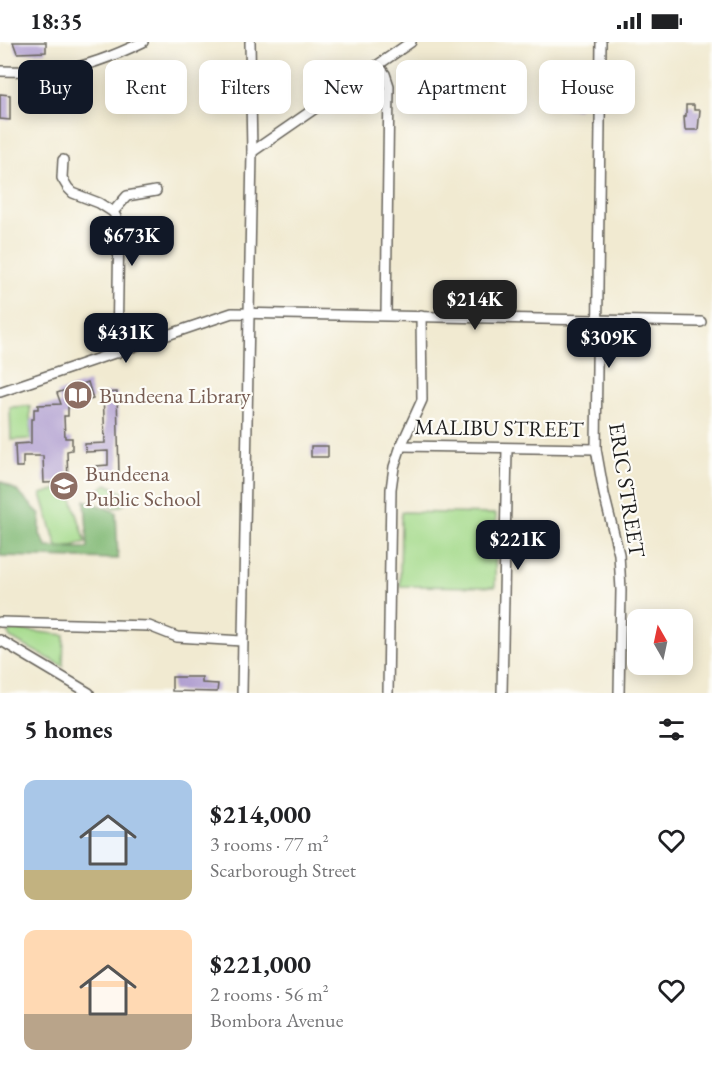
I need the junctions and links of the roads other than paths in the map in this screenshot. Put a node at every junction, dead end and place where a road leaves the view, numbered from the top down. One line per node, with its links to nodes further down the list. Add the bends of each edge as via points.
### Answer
1 (250, 42): 9 (street)
2 (411, 42): 5 (street)
3 (601, 42): 16 (street, ERIC STREET)
4 (139, 43): 6 (street, via 69,69)
5 (384, 61)
6 (0, 71)
7 (384, 73): 14 (street, via 389,86)
8 (307, 114): 9 (street)
9 (252, 152): 13 (street)
10 (63, 160): 12 (street, via 62,178 68,188)
11 (156, 191): 12 (street, via 127,196)
12 (113, 212): 18 (street, via 119,222)
13 (248, 312): 14 (street); 18 (street, via 232,313); 25 (street)
14 (386, 315): 15 (street)
15 (422, 316): 16 (street); 20 (street, via 422,400)
16 (597, 320): 17 (street); 22 (street, ERIC STREET)
17 (701, 322)
18 (117, 353): 19 (street)
19 (0, 392)
20 (401, 446): 21 (street, MALIBU STREET); 28 (street, via 391,489)
21 (507, 449): 22 (street, MALIBU STREET); 29 (street)
22 (596, 449): 30 (street, ERIC STREET, via 619,554)
23 (0, 622): 25 (street, via 149,626 177,637)
24 (0, 640): 26 (street)
25 (242, 640): 27 (street)
26 (89, 693)
27 (242, 693)
28 (388, 693)
29 (502, 693)
30 (620, 693)

